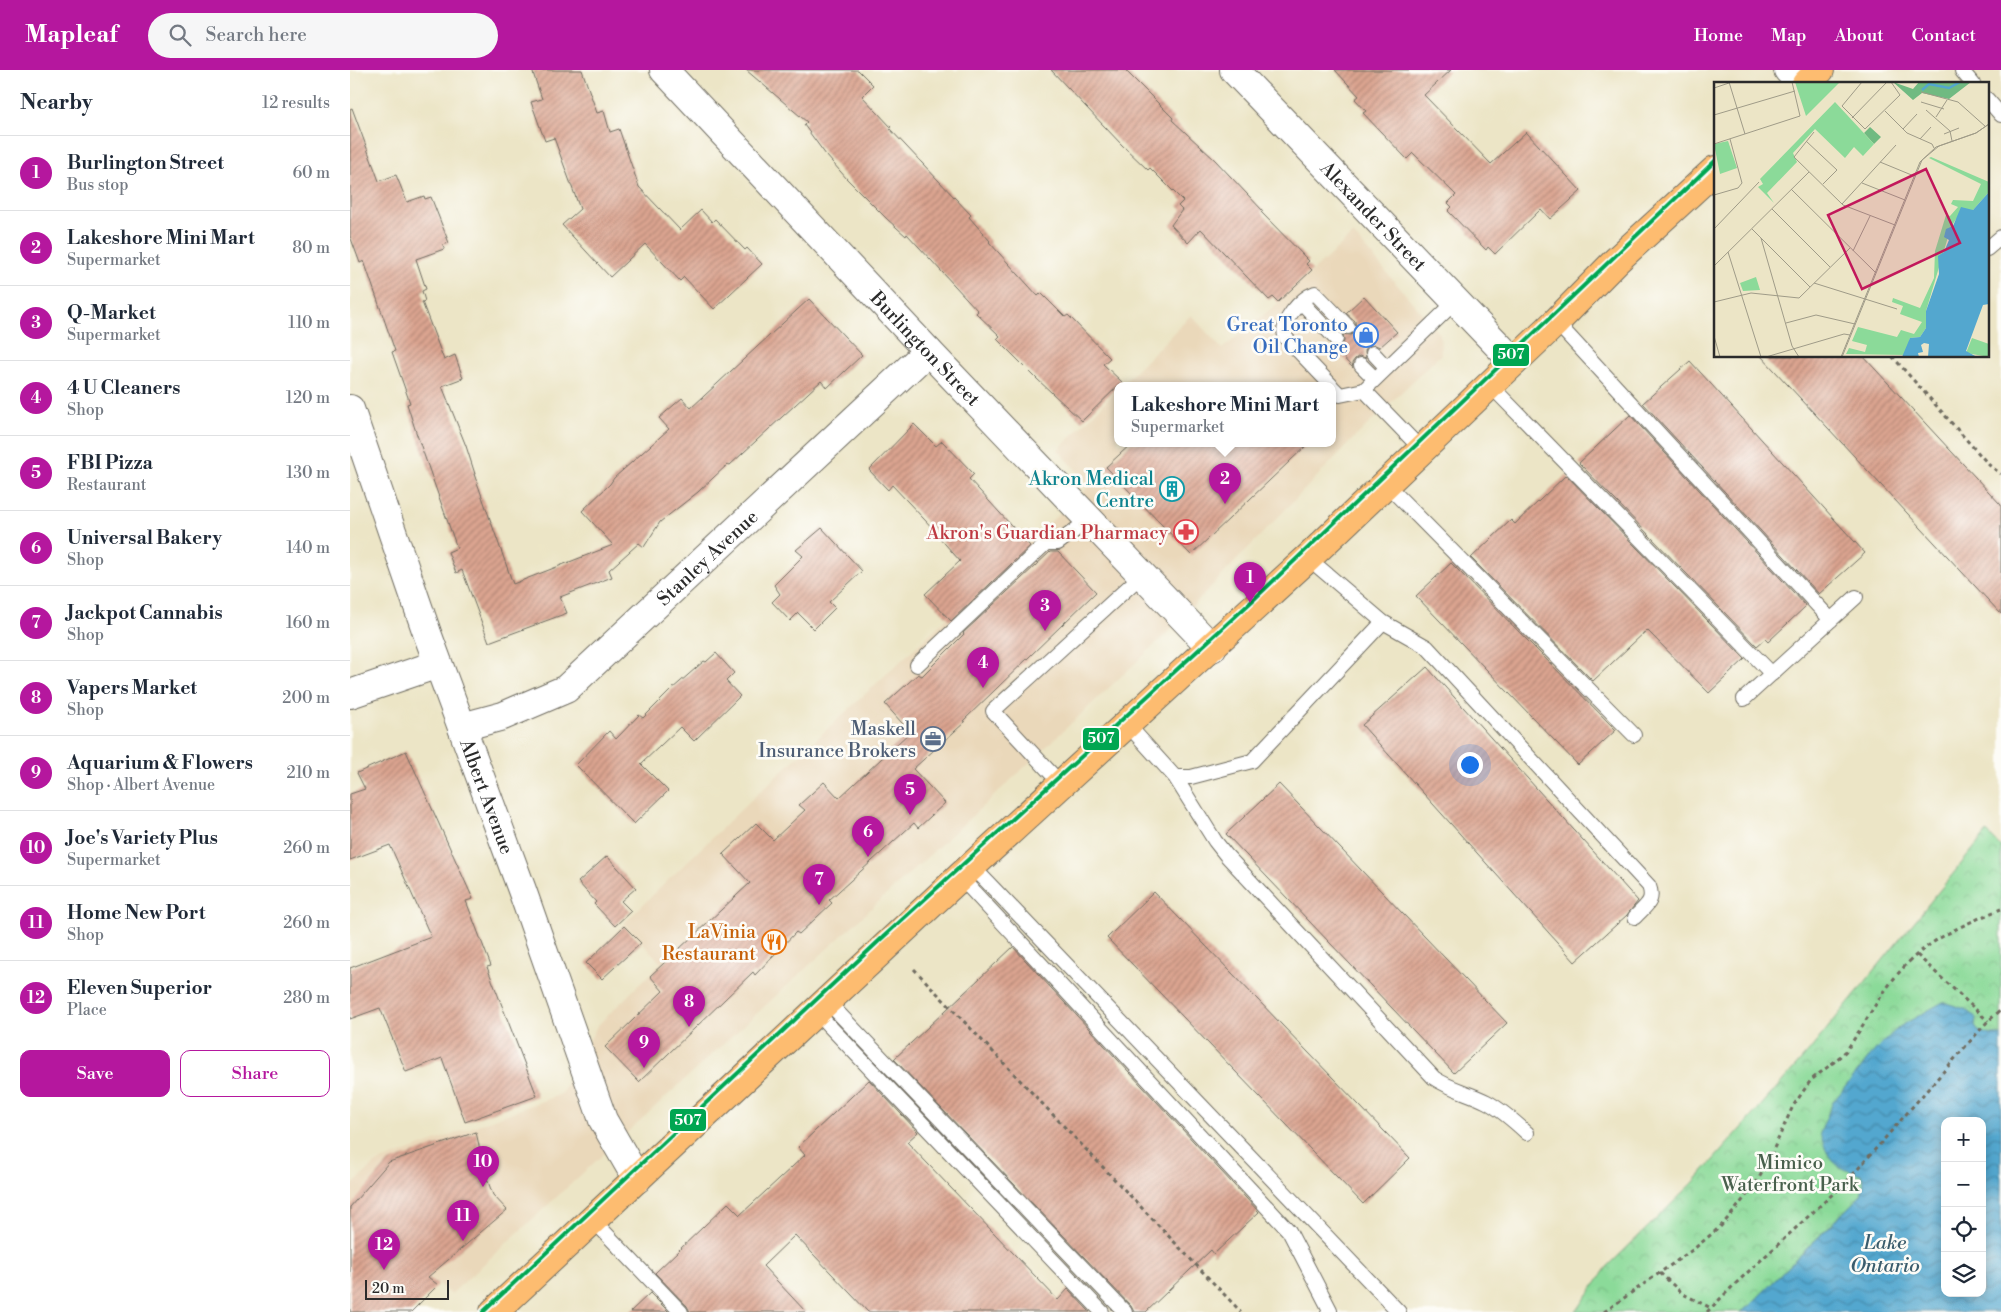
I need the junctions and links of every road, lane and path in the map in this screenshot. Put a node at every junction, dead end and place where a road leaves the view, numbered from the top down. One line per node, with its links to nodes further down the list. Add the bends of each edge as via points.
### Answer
1 (664, 70): 19 (street, Burlington Street)
2 (1234, 70): 14 (street, Alexander Street)
3 (1788, 70): 6 (street)
4 (1820, 70): 7 (main road)
5 (1962, 71): 8 (lane)
6 (1799, 82)
7 (1808, 82)
8 (1972, 82)
9 (1988, 100): 10 (lane)
10 (2001, 115)
11 (1714, 171): 16 (main road, via 1616,261)
12 (2001, 237): 13 (lane)
13 (1988, 248)
14 (1456, 302): 22 (street, Alexander Street); 24 (lane)
15 (1302, 303): 17 (lane, via 1314,293); 18 (lane); 26 (lane, via 1288,317 1284,334)
16 (1556, 322): 22 (main road); 38 (lane)
17 (1348, 327)
18 (1336, 339)
19 (928, 351): 34 (street, Burlington Street); 47 (street, Stanley Avenue, via 566,690 503,716)
20 (1374, 353): 24 (lane)
21 (1894, 358): 32 (path, via 1989,465)
22 (1514, 362): 27 (main road)
23 (1361, 365): 25 (lane)
24 (1387, 368): 25 (lane)
25 (1375, 379): 29 (lane)
26 (1328, 382)
27 (1490, 385): 31 (main road); 43 (lane)
28 (1336, 390): 29 (lane, via 1340,395)
29 (1364, 390): 31 (lane)
30 (350, 409): 41 (street, Albert Avenue)
31 (1422, 450): 33 (main road)
32 (2001, 474)
33 (1386, 484): 35 (main road); 48 (lane)
34 (1090, 519): 36 (street, Burlington Street); 42 (lane, via 1058,543 1046,543)
35 (1308, 558): 39 (lane); 40 (main road)
36 (1143, 574): 40 (street, Burlington Street); 50 (lane, via 993,710)
37 (1856, 597): 38 (lane)
38 (1831, 620): 43 (lane)
39 (1383, 622): 49 (lane, via 1252,761); 53 (lane, via 1427,647 1649,886 1650,901)
40 (1212, 648): 46 (main road)
41 (438, 664): 44 (street); 47 (street, Albert Avenue)
42 (918, 665)
43 (1772, 674): 45 (lane)
44 (350, 694)
45 (1744, 699)
46 (1127, 724): 49 (lane); 50 (main road)
47 (462, 727): 60 (street, Albert Avenue, via 603,1120)
48 (1634, 735)
49 (1175, 777): 59 (lane, via 1226,855 1434,1078 1498,1109)
50 (1061, 784): 51 (main road)
51 (966, 871): 56 (main road); 69 (lane, via 1289,1230 1330,1310); 70 (lane)
52 (2001, 909): 54 (path, via 1937,939)
53 (1635, 917)
54 (1917, 955): 58 (path); 62 (path, via 1885,991 1846,1051 1811,1080 1793,1106 1766,1166 1735,1210 1701,1243)
55 (914, 969): 68 (path)
56 (821, 1006): 60 (main road); 66 (lane); 67 (lane)
57 (2001, 1010): 58 (path)
58 (1988, 1020): 63 (path, via 1849,1180)
59 (1528, 1133)
60 (637, 1179): 61 (main road)
61 (593, 1220): 64 (main road); 65 (lane)
62 (1660, 1273): 63 (path, via 1683,1294); 71 (path)
63 (1711, 1308): 72 (path)
64 (494, 1312)
65 (681, 1312)
66 (1102, 1312)
67 (1125, 1312)
68 (1241, 1312)
69 (1328, 1312)
70 (1399, 1312)
71 (1604, 1312)
72 (1708, 1312)

